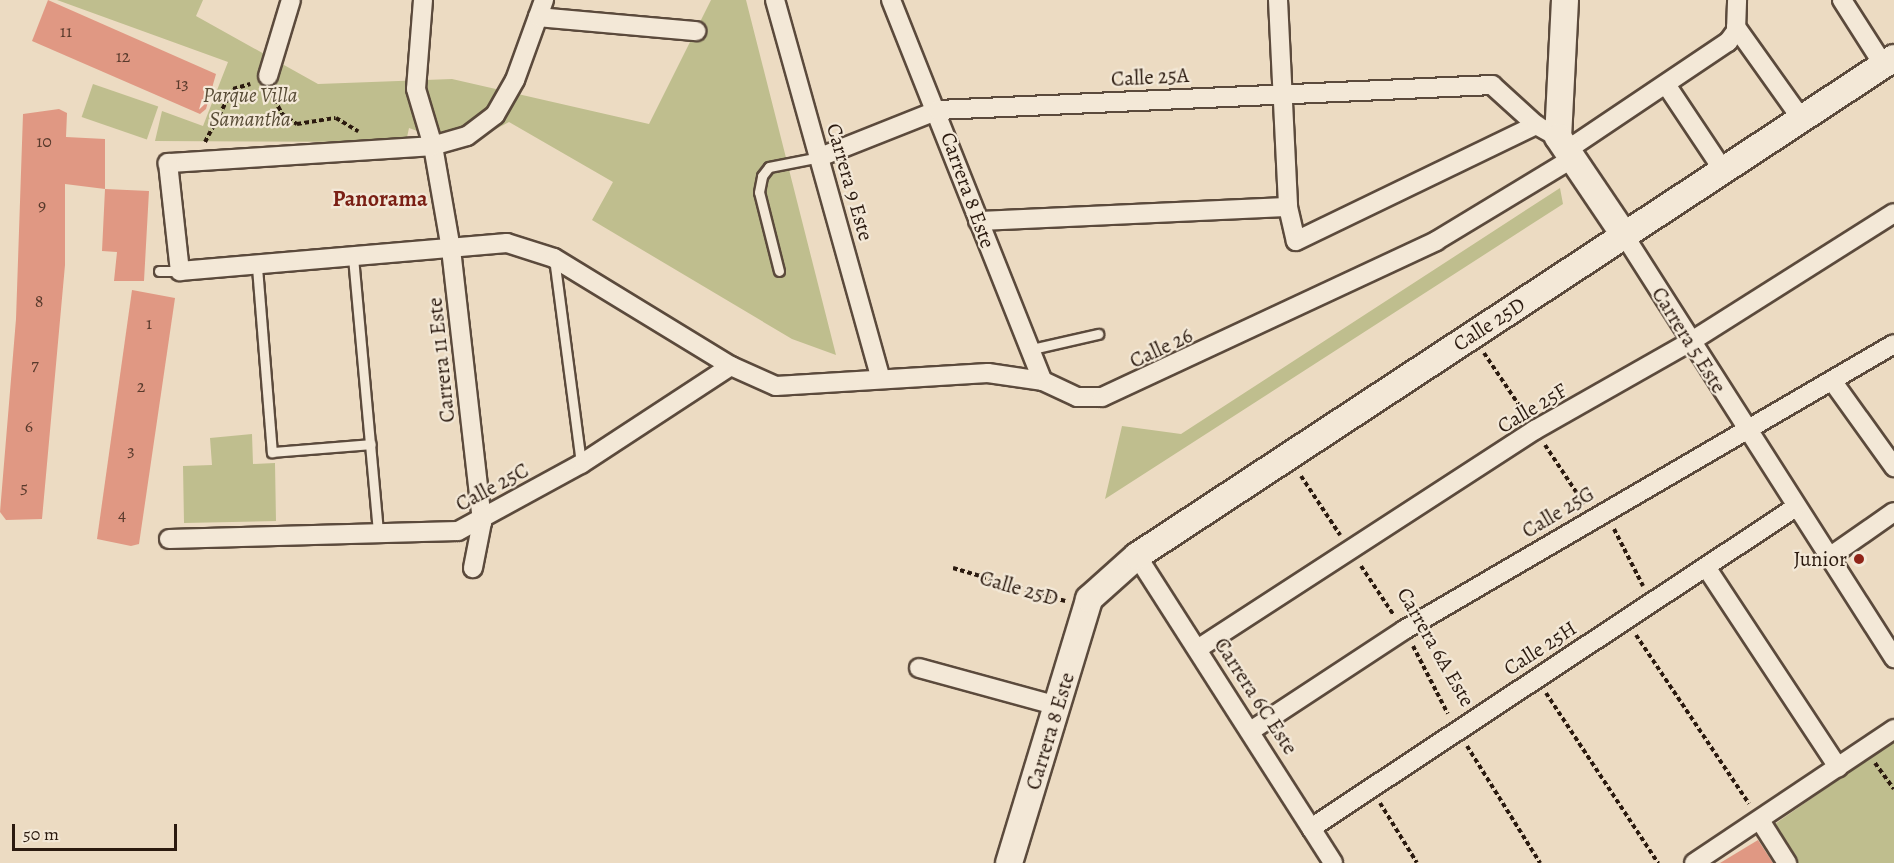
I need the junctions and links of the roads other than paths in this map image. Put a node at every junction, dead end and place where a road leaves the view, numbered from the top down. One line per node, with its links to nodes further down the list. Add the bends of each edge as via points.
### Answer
1 (291, 0): 13 (street)
2 (423, 0): 19 (street, Carrera 11 Este, via 416,90)
3 (775, 0): 21 (street, Carrera 9 Este)
4 (891, 0): 16 (street, Carrera 8 Este)
5 (1278, 0): 15 (street)
6 (1565, 0): 20 (main road)
7 (1737, 0): 11 (street)
8 (1842, 0): 12 (street)
9 (541, 8): 10 (street); 19 (street, via 515,80 495,115 467,136)
10 (696, 31)
11 (1732, 35): 14 (street, Calle 26); 17 (street)
12 (1889, 61): 17 (main road, Calle 25D)
13 (264, 84)
14 (1667, 86): 20 (street, Calle 26); 22 (street)
15 (1281, 93): 16 (street, Calle 25A); 18 (street, Calle 25A, via 1492,85); 23 (street)
16 (939, 110): 21 (street, Calle 25A); 25 (street, Carrera 8 Este)
17 (1801, 118): 22 (main road, Calle 25D)
18 (1536, 125): 20 (street); 23 (street, via 1296,241)
19 (433, 146): 27 (street, Carrera 11 Este); 31 (street, via 168,163)
20 (1566, 148): 26 (main road, Carrera 5 Este); 40 (street, Calle 26, via 1436,241 1140,383 1102,397 1077,397)
21 (820, 157): 32 (lane, via 769,167 762,176 759,192); 39 (street, Carrera 9 Este)
22 (1723, 170): 26 (main road, Calle 25D)
23 (1287, 207): 25 (street)
24 (1894, 213): 35 (street, Calle 25F)
25 (978, 221): 37 (street, Carrera 8 Este)
26 (1624, 235): 35 (street, Carrera 5 Este); 51 (main road, Calle 25D)
27 (451, 249): 28 (street); 29 (street, Calle 26, via 507,243); 48 (street, Carrera 11 Este)
28 (353, 257): 30 (street); 43 (lane)
29 (555, 258): 38 (street, Calle 26); 44 (lane)
30 (256, 267): 31 (street); 43 (lane, via 272,452)
31 (180, 271): 33 (lane)
32 (779, 271)
33 (159, 272)
34 (1098, 334): 37 (lane)
35 (1690, 342): 42 (street, Carrera 5 Este); 56 (street, Calle 25F, via 1536,430)
36 (1894, 344): 41 (street, Calle 25G)
37 (1032, 350): 40 (street, Carrera 8 Este)
38 (731, 366): 39 (street, Calle 26, via 776,386); 44 (street, Calle 25C)
39 (880, 376): 40 (street, Calle 26, via 988,373)
40 (1043, 381)
41 (1833, 382): 42 (street, Calle 25G); 45 (street)
42 (1745, 428): 46 (street, Carrera 5 Este); 61 (street, Calle 25G, via 1404,630)
43 (371, 444): 49 (lane)
44 (581, 464): 48 (street, Calle 25C)
45 (1894, 467)
46 (1796, 507): 52 (street, Carrera 5 Este); 53 (street, Calle 25H)
47 (1894, 512): 52 (street)
48 (482, 522): 49 (street, Calle 25C, via 458,531); 54 (street, Carrera 11 Este)
49 (378, 533): 50 (street, Calle 25C)
50 (169, 539)
51 (1137, 556): 55 (main road, Calle 25D); 56 (street, Carrera 6C Este)
52 (1828, 558): 57 (street, Carrera 5 Este)
53 (1706, 567): 62 (street); 64 (street, Calle 25H)
54 (473, 568)
55 (1088, 603): 59 (main road, Carrera 8 Este)
56 (1199, 648): 61 (street, Carrera 6C Este)
57 (1894, 658)
58 (919, 668): 59 (street)
59 (1058, 706): 65 (main road, Carrera 8 Este)
60 (1894, 729): 62 (street)
61 (1252, 730): 64 (street, Carrera 6C Este)
62 (1838, 767): 63 (street)
63 (1761, 822): 67 (street); 68 (street)
64 (1311, 828): 66 (street, Carrera 6C Este)
65 (1009, 863)
66 (1333, 863)
67 (1694, 863)
68 (1787, 863)

